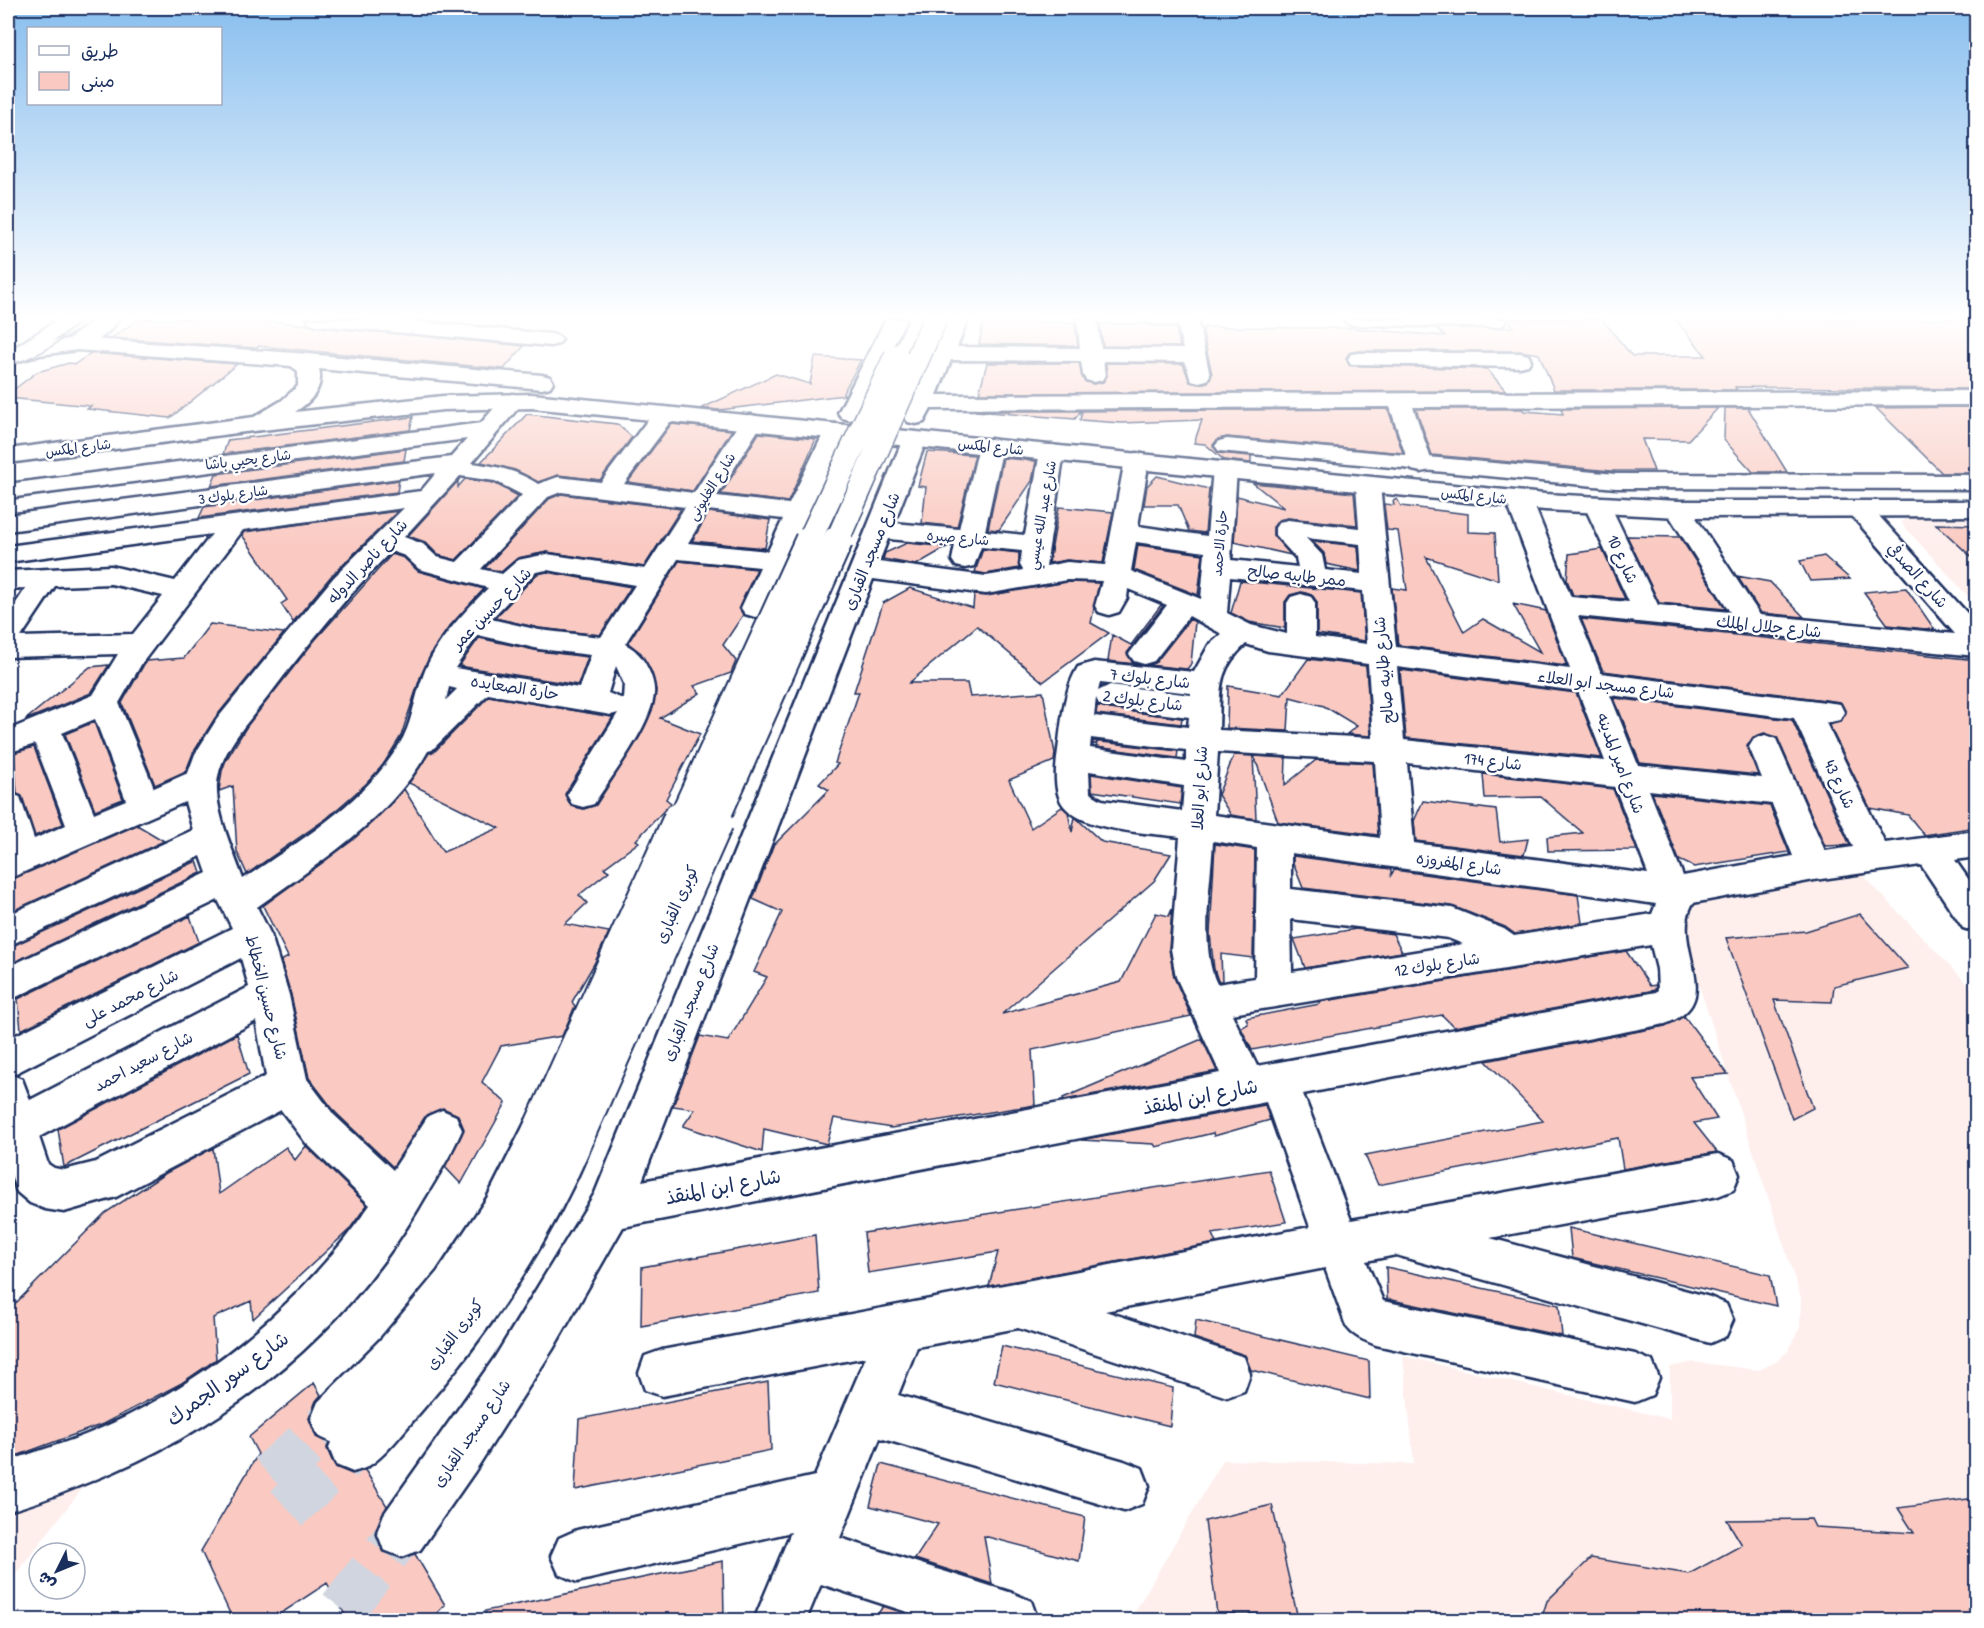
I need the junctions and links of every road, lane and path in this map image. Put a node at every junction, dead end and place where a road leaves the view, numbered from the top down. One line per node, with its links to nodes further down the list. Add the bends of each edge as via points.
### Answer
1 (303, 395): 22 (street, via 275,414)
2 (638, 395): 21 (street, شارع المكس)
3 (856, 395): 21 (street)
4 (877, 395): 144 (street, كوبرى القبارى, bridge)
5 (900, 395): 144 (street, كوبرى القبارى, bridge)
6 (927, 395): 19 (street, شارع مسجد القبارى)
7 (1096, 395): 15 (street)
8 (1203, 395): 16 (street)
9 (1384, 395): 12 (street)
10 (1542, 395): 13 (street)
11 (365, 396): 14 (street, شارع المكس); 22 (street, شارع المكس)
12 (1388, 400): 13 (street); 16 (street); 30 (street)
13 (1545, 400): 17 (street)
14 (513, 401): 18 (street, شارع المكس); 23 (street, شارع ناصر الدوله)
15 (1097, 401): 16 (street); 19 (street)
16 (1204, 401)
17 (1972, 402)
18 (664, 414): 20 (street, شارع المكس); 37 (street)
19 (918, 419): 21 (street, شارع المكس); 25 (street, شارع المكس); 50 (street, شارع مسجد القبارى)
20 (751, 422): 21 (street, شارع المكس); 41 (street, شارع الغليونى)
21 (842, 422): 47 (street)
22 (245, 425): 24 (street, شارع المكس)
23 (488, 429): 31 (street, شارع يحيي باشا); 32 (street, شارع ناصر الدوله)
24 (199, 432): 28 (street, شارع المكس); 31 (street)
25 (994, 435): 27 (street, شارع المكس); 55 (street)
26 (1206, 444): 30 (street, شارع المكس)
27 (1052, 452): 29 (street, شارع المكس); 57 (street, شارع عبد الله عيسي)
28 (8, 456)
29 (1137, 460): 33 (street, شارع المكس); 51 (street)
30 (1421, 465): 34 (street, شارع المكس, via 1616,481)
31 (189, 466): 36 (street, شارع يحيي باشا); 42 (street)
32 (456, 466): 38 (street, شارع بلوك 3, via 499,474 527,490); 39 (street, شارع ناصر الدوله); 42 (street, شارع بلوك 3)
33 (1226, 469): 35 (street, شارع المكس); 59 (street, حارة الاحمد)
34 (1977, 482)
35 (1368, 485): 40 (street, شارع المكس); 54 (street, شارع طابيه صالح)
36 (8, 490)
37 (607, 490): 38 (street, via 558,484); 41 (street)
38 (539, 492): 63 (street)
39 (429, 497): 49 (street); 56 (street, شارع ناصر الدوله)
40 (1519, 500): 43 (street, شارع المكس); 77 (street, شارع امير المدينه)
41 (702, 501): 47 (street); 58 (street, شارع الغليونى)
42 (175, 502): 48 (street, شارع بلوك 3); 52 (street)
43 (1597, 505): 44 (street, شارع المكس); 80 (street, شارع 10)
44 (1678, 509): 46 (street, شارع المكس); 82 (street)
45 (1977, 509): 46 (street, شارع المكس)
46 (1860, 510): 85 (street, شارع الصدفي)
47 (798, 513): 61 (street)
48 (8, 523)
49 (234, 524): 52 (street); 74 (street)
50 (879, 530): 55 (street, شارع صبره); 62 (street, شارع مسجد القبارى)
51 (1124, 532): 59 (street, ممر طابيه صالح); 65 (street)
52 (164, 533): 53 (street)
53 (137, 537): 60 (street); 64 (street)
54 (1372, 537): 66 (street, via 1288,528 1288,535 1309,555); 72 (street, شارع طابيه صالح)
55 (970, 538): 57 (street, شارع صبره); 71 (street)
56 (386, 540): 63 (street, via 414,550 428,564); 104 (street, شارع ناصر الدوله, via 344,584)
57 (1036, 544): 69 (street, شارع عبد الله عيسي)
58 (671, 550): 61 (street); 68 (street, شارع الغليونى)
59 (1218, 556): 66 (street, ممر طابيه صالح); 83 (street, حارة الاحمد)
60 (10, 557)
61 (776, 561): 79 (street)
62 (864, 569): 71 (street); 147 (street, شارع مسجد القبارى)
63 (464, 572): 73 (street)
64 (111, 575): 67 (street); 74 (street)
65 (1116, 575): 69 (street, via 1067,571); 75 (street); 78 (street)
66 (1312, 577): 72 (street, ممر طابيه صالح)
67 (46, 578): 70 (street); 84 (street)
68 (654, 579): 73 (street, شارع حسين عمر, via 547,562 528,566); 90 (street, شارع الغليونى)
69 (1030, 579): 71 (street, via 986,585)
70 (8, 580)
71 (960, 582)
72 (1376, 584): 92 (street, شارع طابيه صالح)
73 (509, 585): 81 (street, شارع حسين عمر)
74 (182, 592): 86 (street)
75 (1185, 602): 83 (street); 91 (street)
76 (1301, 603): 87 (street)
77 (1561, 605): 80 (street, شارع جلال الملك); 96 (street, شارع امير المدينه)
78 (1109, 606)
79 (755, 608)
80 (1648, 614): 82 (street, شارع جلال الملك)
81 (473, 624): 90 (street); 93 (street, شارع حسين عمر, via 452,647)
82 (1751, 624): 88 (street, شارع جلال الملك)
83 (1227, 625): 87 (street, via 1259,639); 100 (street, شارع ابو العلا, via 1212,664)
84 (8, 635)
85 (1977, 640)
86 (142, 644): 89 (street); 98 (street)
87 (1301, 645): 92 (street)
88 (1977, 646)
89 (8, 647)
90 (608, 649): 97 (street, شارع الغليونى); 99 (street, via 627,660 639,682)
91 (1144, 654)
92 (1382, 656): 96 (street, شارع مسجد ابو العلاء); 108 (street, شارع طابيه صالح)
93 (438, 675): 94 (street, حارة الصعايده); 106 (street, شارع حسين عمر)
94 (482, 682): 97 (street, حارة الصعايده); 106 (street)
95 (1088, 682): 100 (street, شارع بلوك 2); 102 (street, شارع المفروزه)
96 (1591, 682): 101 (street, شارع مسجد ابو العلاء); 111 (street, شارع امير المدينه)
97 (591, 700): 99 (street, حارة الصعايده)
98 (104, 703): 103 (street); 116 (street)
99 (634, 709): 114 (street)
100 (1204, 711): 102 (street); 108 (street, شارع 174); 110 (street, شارع ابو العلا)
101 (1817, 711): 125 (street, شارع 43)
102 (1078, 725): 109 (street, شارع المفروزه)
103 (44, 727): 105 (street); 118 (street)
104 (228, 727): 112 (street, شارع حسين الخطاط, via 211,754)
105 (8, 742)
106 (415, 747): 128 (street, شارع حسين عمر, via 371,799 327,838)
107 (1765, 747): 113 (street)
108 (1390, 750): 111 (street, شارع 174); 123 (street, شارع طابيه صالح)
109 (1073, 757): 110 (street); 117 (street, شارع المفروزه, via 1074,796 1084,807)
110 (1199, 776): 117 (street, شارع ابو العلا)
111 (1626, 776): 113 (street, شارع 174); 130 (street, شارع امير المدينه)
112 (201, 781): 116 (street); 119 (street, شارع حسين الخطاط, via 201,804)
113 (1783, 793): 127 (street)
114 (583, 795)
115 (8, 806): 126 (street)
116 (145, 806): 118 (street)
117 (1196, 826): 120 (street, شارع المفروزه); 138 (street, شارع ابو العلا, via 1189,949)
118 (85, 831): 126 (street)
119 (212, 836): 128 (street, شارع حسين الخطاط); 132 (street)
120 (1274, 837): 123 (street, شارع المفروزه); 129 (street)
121 (1977, 844): 122 (street, شارع المفروزه)
122 (1931, 853): 124 (street); 125 (street, شارع المفروزه); 131 (street)
123 (1398, 854): 130 (street, شارع المفروزه)
124 (1977, 855)
125 (1875, 858): 127 (street, شارع المفروزه)
126 (15, 862)
127 (1814, 866): 130 (street, شارع المفروزه, via 1713,883)
128 (232, 891): 133 (street, شارع حسين الخطاط); 135 (street, شارع حسين عمر)
129 (1273, 902): 134 (street, via 1452,923 1491,940); 136 (street)
130 (1673, 903): 134 (street, شارع بلوك 12); 141 (street, شارع ابن المنقذ, via 1679,983 1677,999 1665,1007)
131 (1977, 917)
132 (8, 931)
133 (253, 935): 137 (street, شارع حسين الخطاط); 139 (street, شارع محمد على)
134 (1509, 953): 136 (street, شارع بلوك 12)
135 (8, 986)
136 (1273, 991): 138 (street, شارع بلوك 12)
137 (270, 995): 140 (street, شارع حسين الخطاط); 142 (street, شارع سعيد احمد)
138 (1206, 1002): 141 (street, شارع ابو العلا)
139 (8, 1058)
140 (288, 1084): 142 (street, via 101,1182 64,1191 45,1188 32,1177); 146 (street, شارع حسين الخطاط, via 320,1129)
141 (1263, 1085): 147 (street, شارع ابن المنقذ); 149 (street, شارع ابو العلا)
142 (12, 1110)
143 (442, 1130): 146 (street, شارع سور الجمرك)
144 (556, 1139): 157 (street, كوبرى القبارى, via 535,1214 443,1353 386,1417)
145 (1718, 1175): 148 (street)
146 (398, 1203): 158 (street, شارع سور الجمرك, via 342,1278 298,1326 257,1362 210,1395 120,1446 58,1472)
147 (610, 1208): 161 (street, شارع مسجد القبارى, via 516,1367)
148 (1395, 1234): 149 (street); 151 (street)
149 (1338, 1244): 150 (street); 155 (street, شارع ابو العلا, via 1362,1310 1372,1320)
150 (1018, 1306): 152 (street); 154 (street)
151 (1710, 1320)
152 (902, 1328): 153 (street); 156 (street)
153 (662, 1373)
154 (1227, 1374)
155 (1635, 1378)
156 (868, 1410): 159 (street); 160 (street)
157 (344, 1434)
158 (8, 1486)
159 (1124, 1486)
160 (832, 1497): 162 (street); 163 (street)
161 (402, 1532)
162 (808, 1554): 164 (street); 165 (street)
163 (577, 1556)
164 (780, 1620)
165 (1012, 1620)

